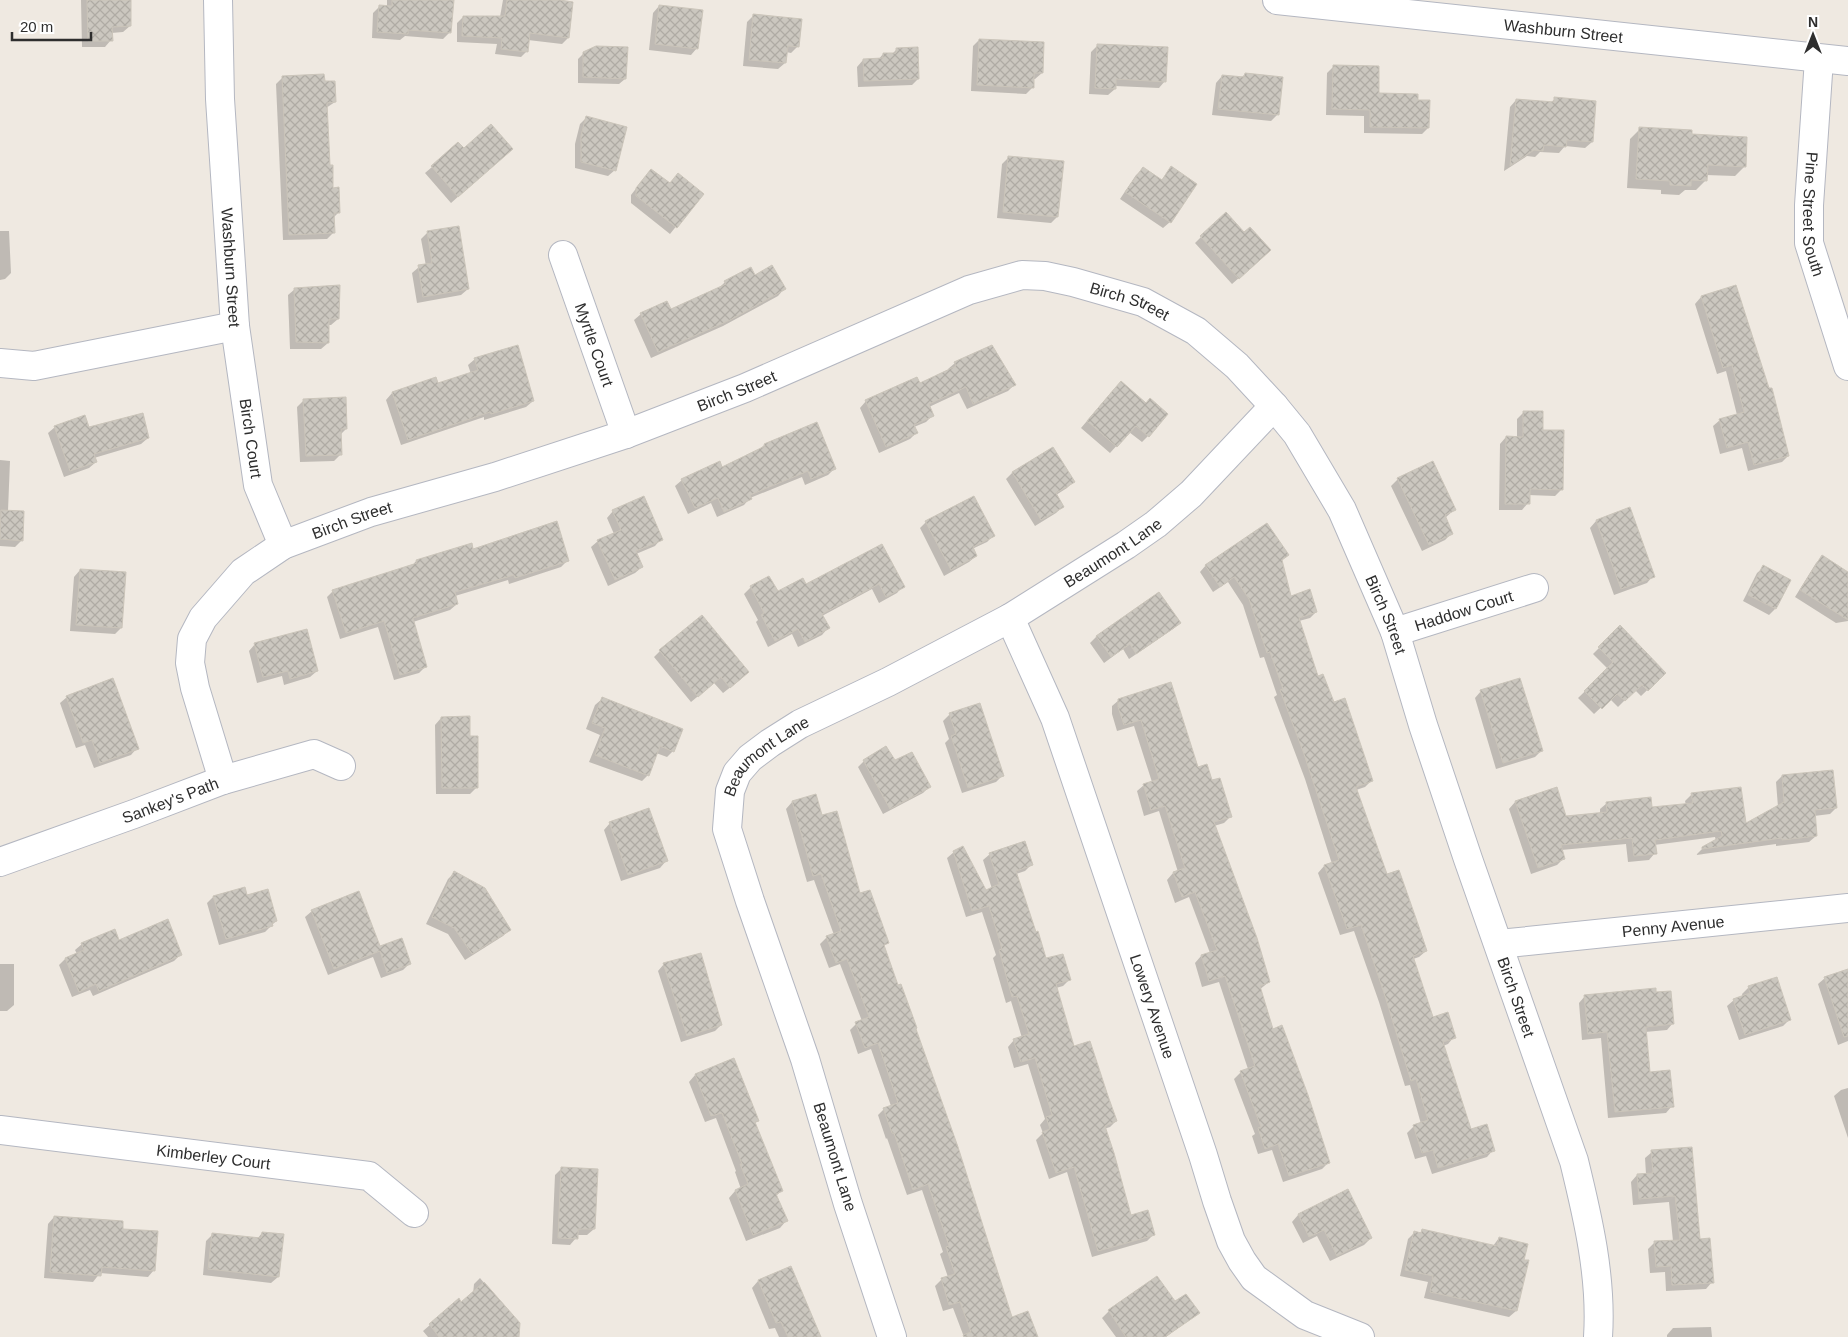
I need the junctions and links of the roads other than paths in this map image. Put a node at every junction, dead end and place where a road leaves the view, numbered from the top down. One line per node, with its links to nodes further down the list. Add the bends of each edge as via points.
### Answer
1 (218, 0): 6 (street, Washburn Street, via 220,99)
2 (1278, 0): 3 (street, Washburn Street)
3 (1819, 59): 4 (street, Washburn Street); 8 (street, Pine Street South, via 1809,243)
4 (1848, 61)
5 (563, 255): 10 (street, Myrtle Court)
6 (235, 326): 7 (street, Washburn Street, via 34,366); 11 (street, Birch Court, via 258,485)
7 (0, 363)
8 (1848, 366)
9 (1274, 406): 10 (street, Birch Street, via 1237,366 1196,331 1143,302 1073,282 1022,275 969,290 745,388); 13 (street, Beaumont Lane, via 1191,494 1156,524); 14 (street, Birch Street, via 1297,434 1342,510)
10 (626, 434): 11 (street, Birch Street, via 495,478 372,512)
11 (283, 545): 16 (street, Birch Street, via 242,572 202,618 192,638 190,663 195,688)
12 (1534, 588): 14 (street, Haddow Court)
13 (1010, 618): 22 (street, Beaumont Lane, via 770,742 737,773 730,791 727,829 806,1059 848,1204); 23 (street, Lowery Avenue, via 1055,718 1232,1241 1254,1278 1305,1315)
14 (1396, 632): 19 (street, Birch Street, via 1423,725)
15 (341, 766): 16 (street, Sankey's Path, via 314,754)
16 (223, 780): 17 (street, Sankey's Path)
17 (0, 862)
18 (1848, 908): 19 (street, Penny Avenue)
19 (1499, 944): 24 (street, Birch Street, via 1574,1161 1597,1276)
20 (0, 1130): 21 (street, Kimberley Court, via 369,1176)
21 (414, 1213)
22 (892, 1337)
23 (1360, 1337)
24 (1598, 1337)

